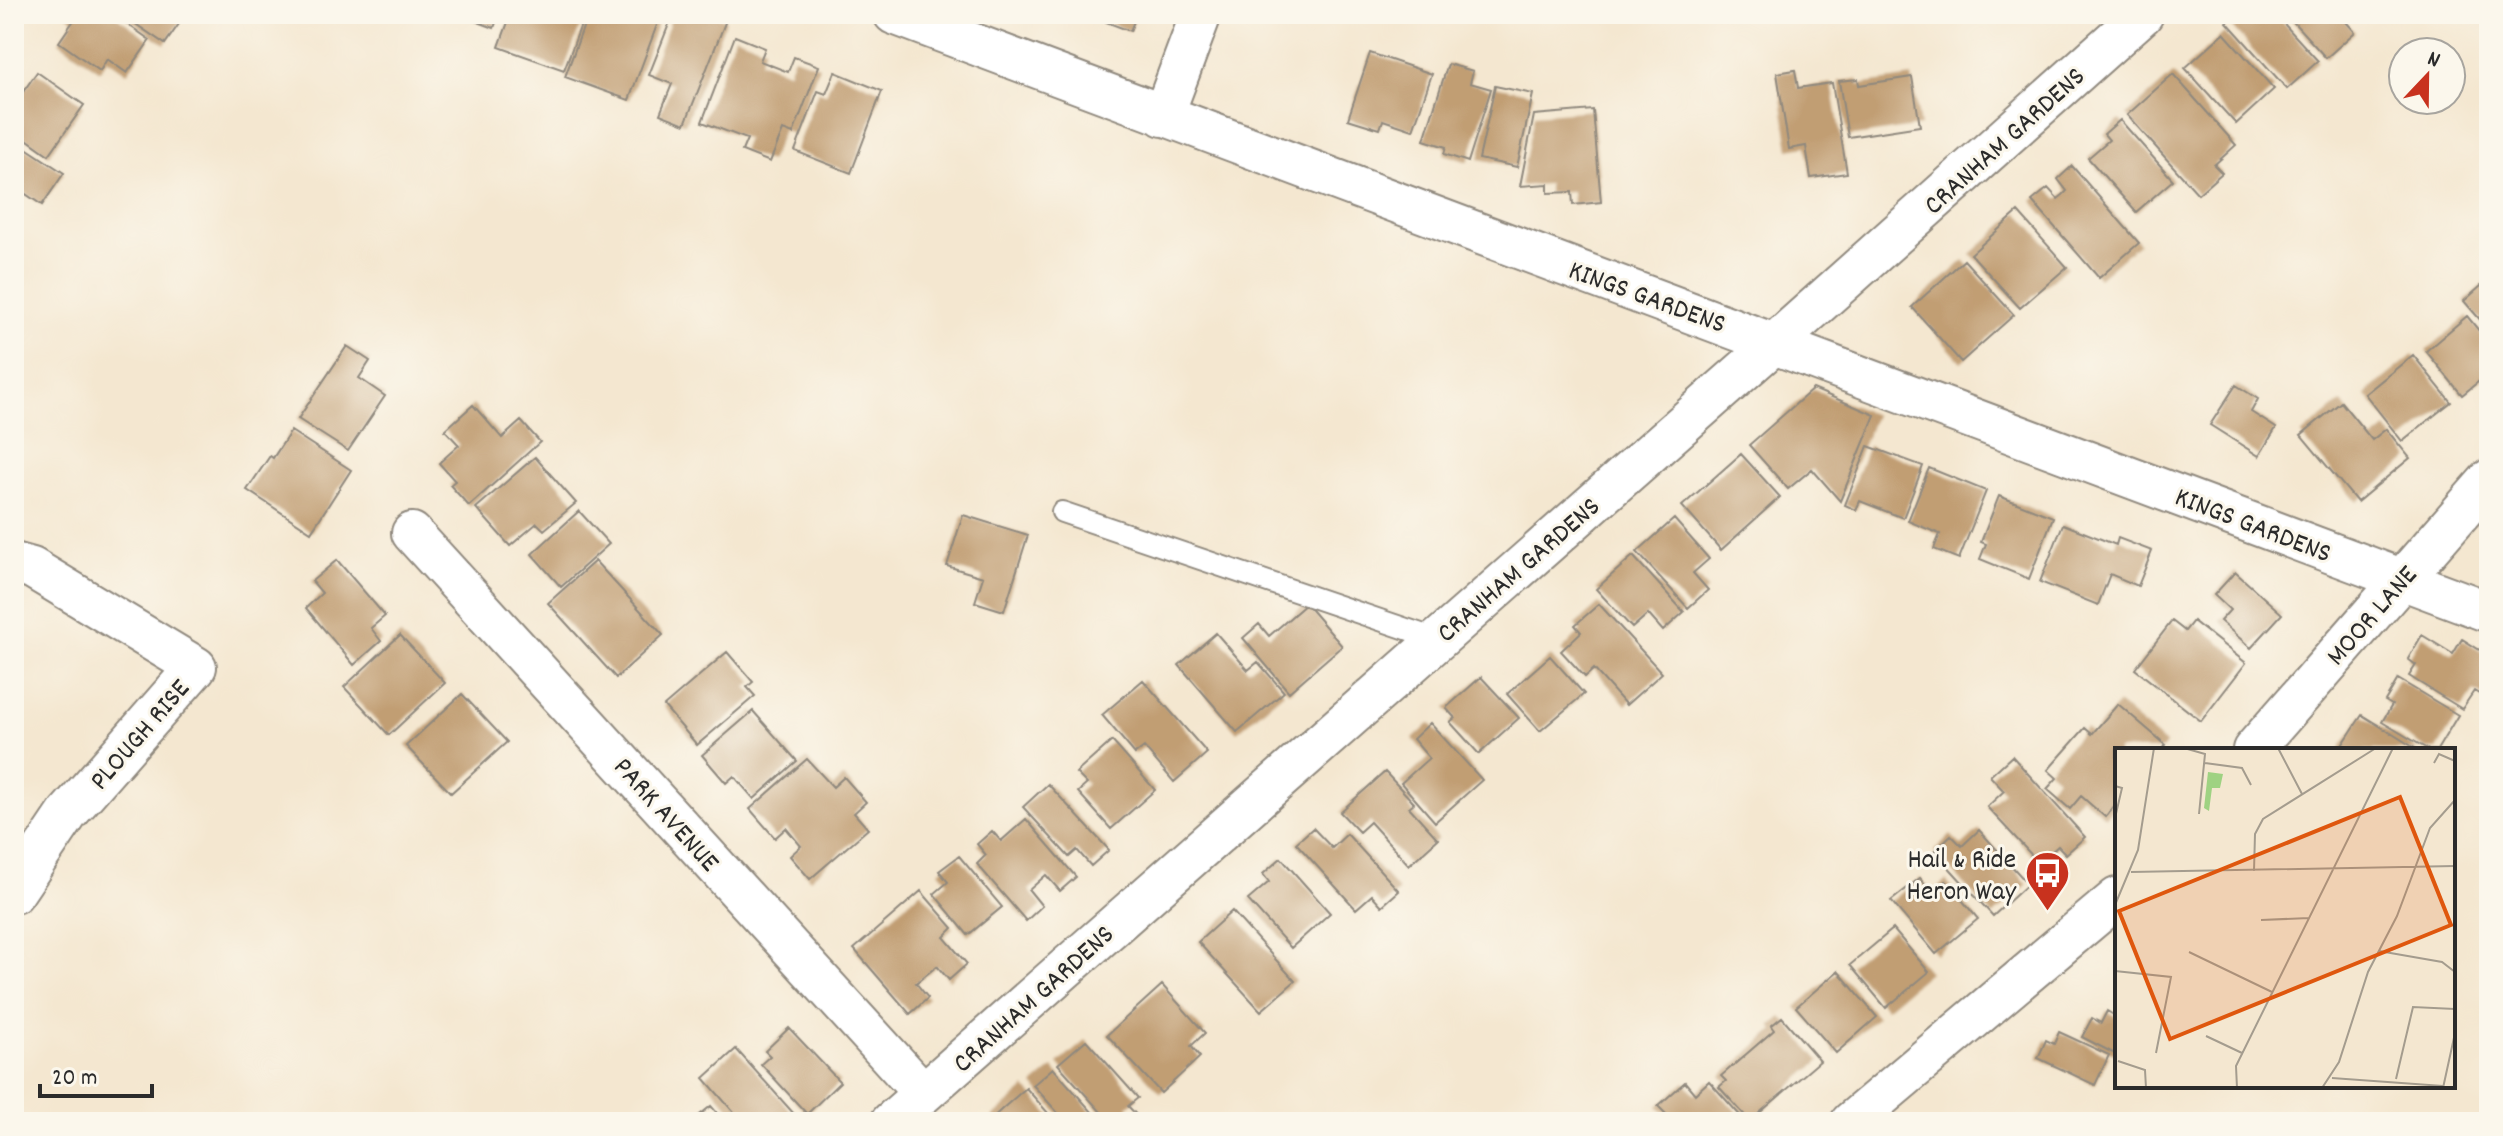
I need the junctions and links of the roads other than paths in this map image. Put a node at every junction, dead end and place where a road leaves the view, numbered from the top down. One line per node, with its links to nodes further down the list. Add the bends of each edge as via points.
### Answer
1 (894, 14): 4 (street, KINGS GARDENS)
2 (1201, 14): 4 (street)
3 (2143, 14): 5 (street, CRANHAM GARDENS)
4 (1163, 116): 5 (street, KINGS GARDENS)
5 (1775, 343): 10 (street, KINGS GARDENS); 12 (street, CRANHAM GARDENS)
6 (2489, 480): 10 (street, MOOR LANE)
7 (1062, 512): 12 (lane)
8 (412, 533): 16 (street, PARK AVENUE)
9 (14, 563): 14 (street, PLOUGH RISE, via 32,568 196,667 68,813)
10 (2401, 578): 11 (street, KINGS GARDENS); 13 (street, MOOR LANE)
11 (2489, 612)
12 (1436, 639): 16 (street, CRANHAM GARDENS)
13 (2255, 748)
14 (14, 893)
15 (2115, 900): 17 (street)
16 (923, 1093): 18 (street, CRANHAM GARDENS)
17 (1866, 1118)
18 (891, 1122)

